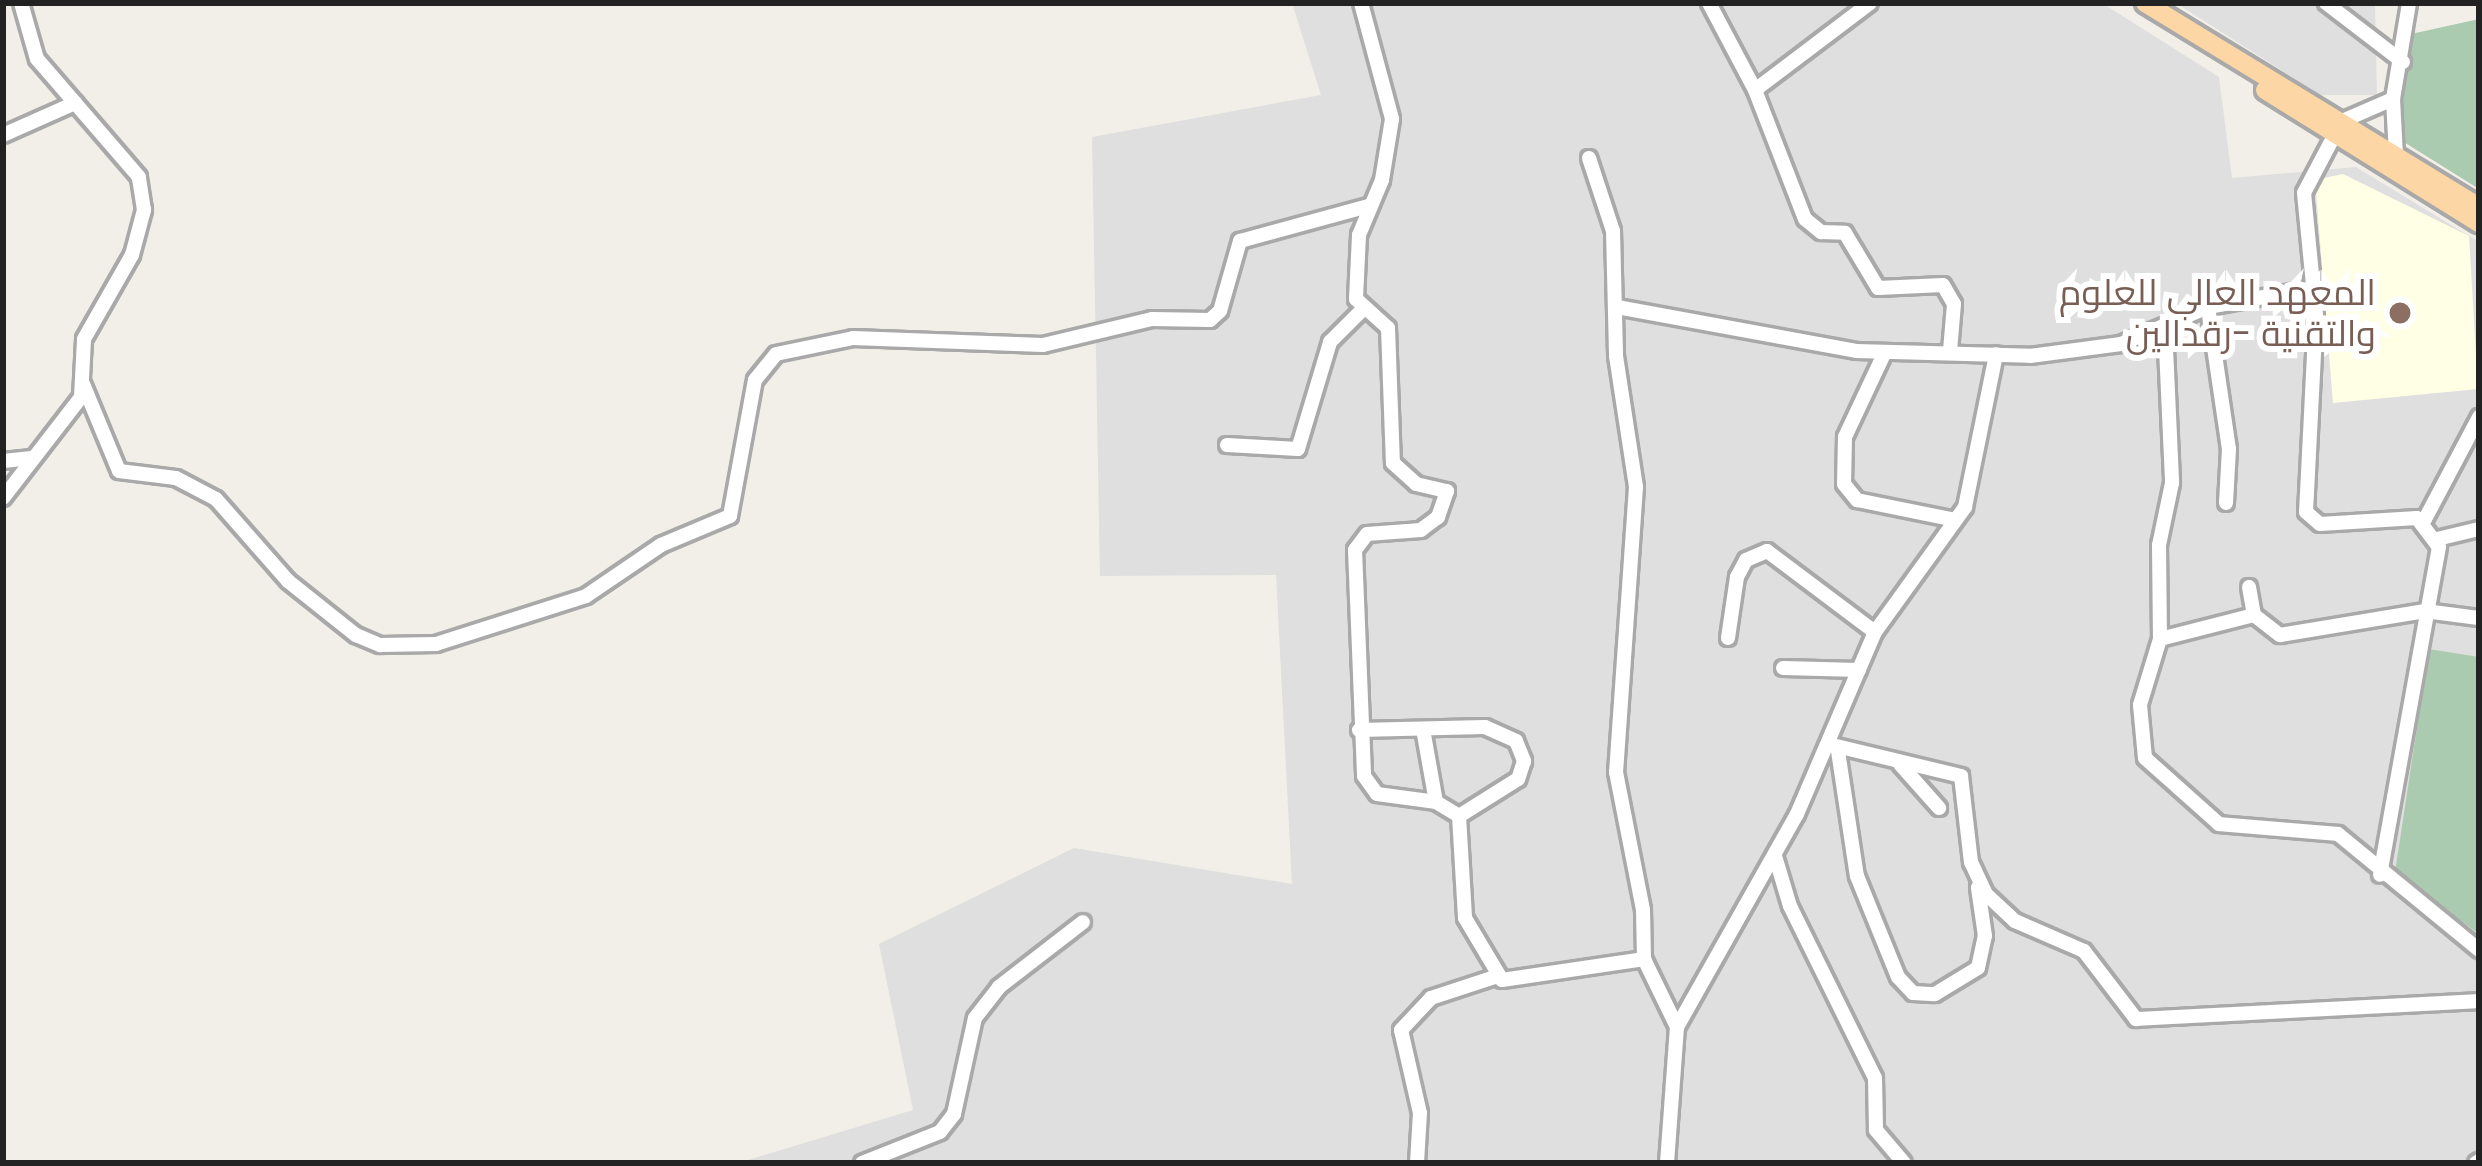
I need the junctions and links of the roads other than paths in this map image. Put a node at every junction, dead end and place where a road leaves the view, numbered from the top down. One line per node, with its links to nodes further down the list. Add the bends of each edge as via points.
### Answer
1 (21, 3): 11 (street, via 37,59)
2 (1361, 3): 16 (street, via 1392,109 1389,154)
3 (1709, 3): 9 (street)
4 (1870, 3): 9 (street)
5 (2145, 3): 12 (main road, via 2262,79 2265,90)
6 (2326, 3): 8 (street)
7 (2409, 3): 8 (street)
8 (2403, 62): 10 (street)
9 (1755, 90): 24 (street, via 1804,219 1821,232 1845,232 1878,288 1943,285 1954,304)
10 (2393, 99): 12 (street); 14 (street)
11 (75, 103): 13 (street); 27 (street, via 139,178 145,198 132,255 84,339)
12 (2337, 129): 14 (main road); 18 (main road); 19 (street, via 2304,193)
13 (3, 135)
14 (2396, 157): 17 (main road)
15 (1589, 158): 20 (street, via 1613,230)
16 (1369, 206): 22 (street, via 1358,247); 27 (street, via 1240,241 1220,311 1210,320 1152,319 1043,346 853,338 776,354 755,380 730,516 661,544 586,596 436,644 380,645 356,634 288,581 217,499 176,478 119,471)
17 (2479, 207)
18 (2479, 223)
19 (2314, 288): 21 (street); 35 (street, via 2308,519)
20 (1617, 307): 25 (street); 59 (street, via 1616,356 1636,487 1616,772)
21 (2209, 308): 23 (street); 33 (street, via 2229,449)
22 (1362, 310): 29 (street, via 1330,342 1298,449); 48 (street, via 1388,328 1393,463 1416,484 1448,491 1438,518 1421,530 1358,540)
23 (2165, 326): 26 (street, via 2094,350); 44 (street, via 2172,484 2158,545)
24 (1950, 351): 25 (street); 26 (street)
25 (1884, 354): 34 (street, via 1845,437 1844,484 1857,500)
26 (1996, 354): 34 (street, via 1976,475)
27 (83, 384): 30 (street, via 76,406)
28 (2479, 416): 35 (street)
29 (1227, 445)
30 (32, 458): 31 (street); 32 (street)
31 (3, 461)
32 (3, 498)
33 (2226, 503)
34 (1955, 520): 42 (street)
35 (2424, 520): 37 (street)
36 (2479, 530): 37 (street)
37 (2437, 539): 39 (street)
38 (2248, 587): 40 (street)
39 (2425, 611): 40 (street, via 2286,635 2272,634); 41 (street); 55 (street)
40 (2254, 615): 44 (street)
41 (2479, 618)
42 (1875, 632): 43 (street, via 1767,551 1746,560 1736,578); 46 (street)
43 (1728, 638)
44 (2160, 639): 55 (street, via 2139,721 2154,771 2219,824 2326,830 2348,840)
45 (1783, 668): 46 (street)
46 (1859, 670): 49 (street)
47 (1423, 729): 48 (street); 51 (street); 53 (street, via 1486,727 1510,736 1522,753 1511,789)
48 (1359, 730): 51 (street, via 1368,786 1388,797)
49 (1833, 748): 50 (street); 54 (street); 56 (street, via 1857,876 1898,977 1913,993 1935,994 1978,968 1985,936)
50 (1900, 764): 52 (street); 56 (street, via 1966,782)
51 (1436, 802): 53 (street)
52 (1939, 808)
53 (1459, 816): 60 (street, via 1465,918)
54 (1775, 856): 62 (street); 66 (street, via 1790,906 1875,1078 1876,1130)
55 (2380, 875): 58 (street)
56 (1978, 881): 61 (street, via 2015,921 2091,958 2136,1019)
57 (1083, 922): 63 (street, via 999,987 975,1018 954,1114 940,1132)
58 (2479, 950)
59 (1645, 959): 60 (street, via 1522,981); 62 (street)
60 (1498, 976): 64 (street, via 1431,998 1401,1030 1420,1113)
61 (2479, 1001)
62 (1677, 1027): 65 (street)
63 (862, 1163)
64 (1417, 1163)
65 (1667, 1163)
66 (1904, 1163)

